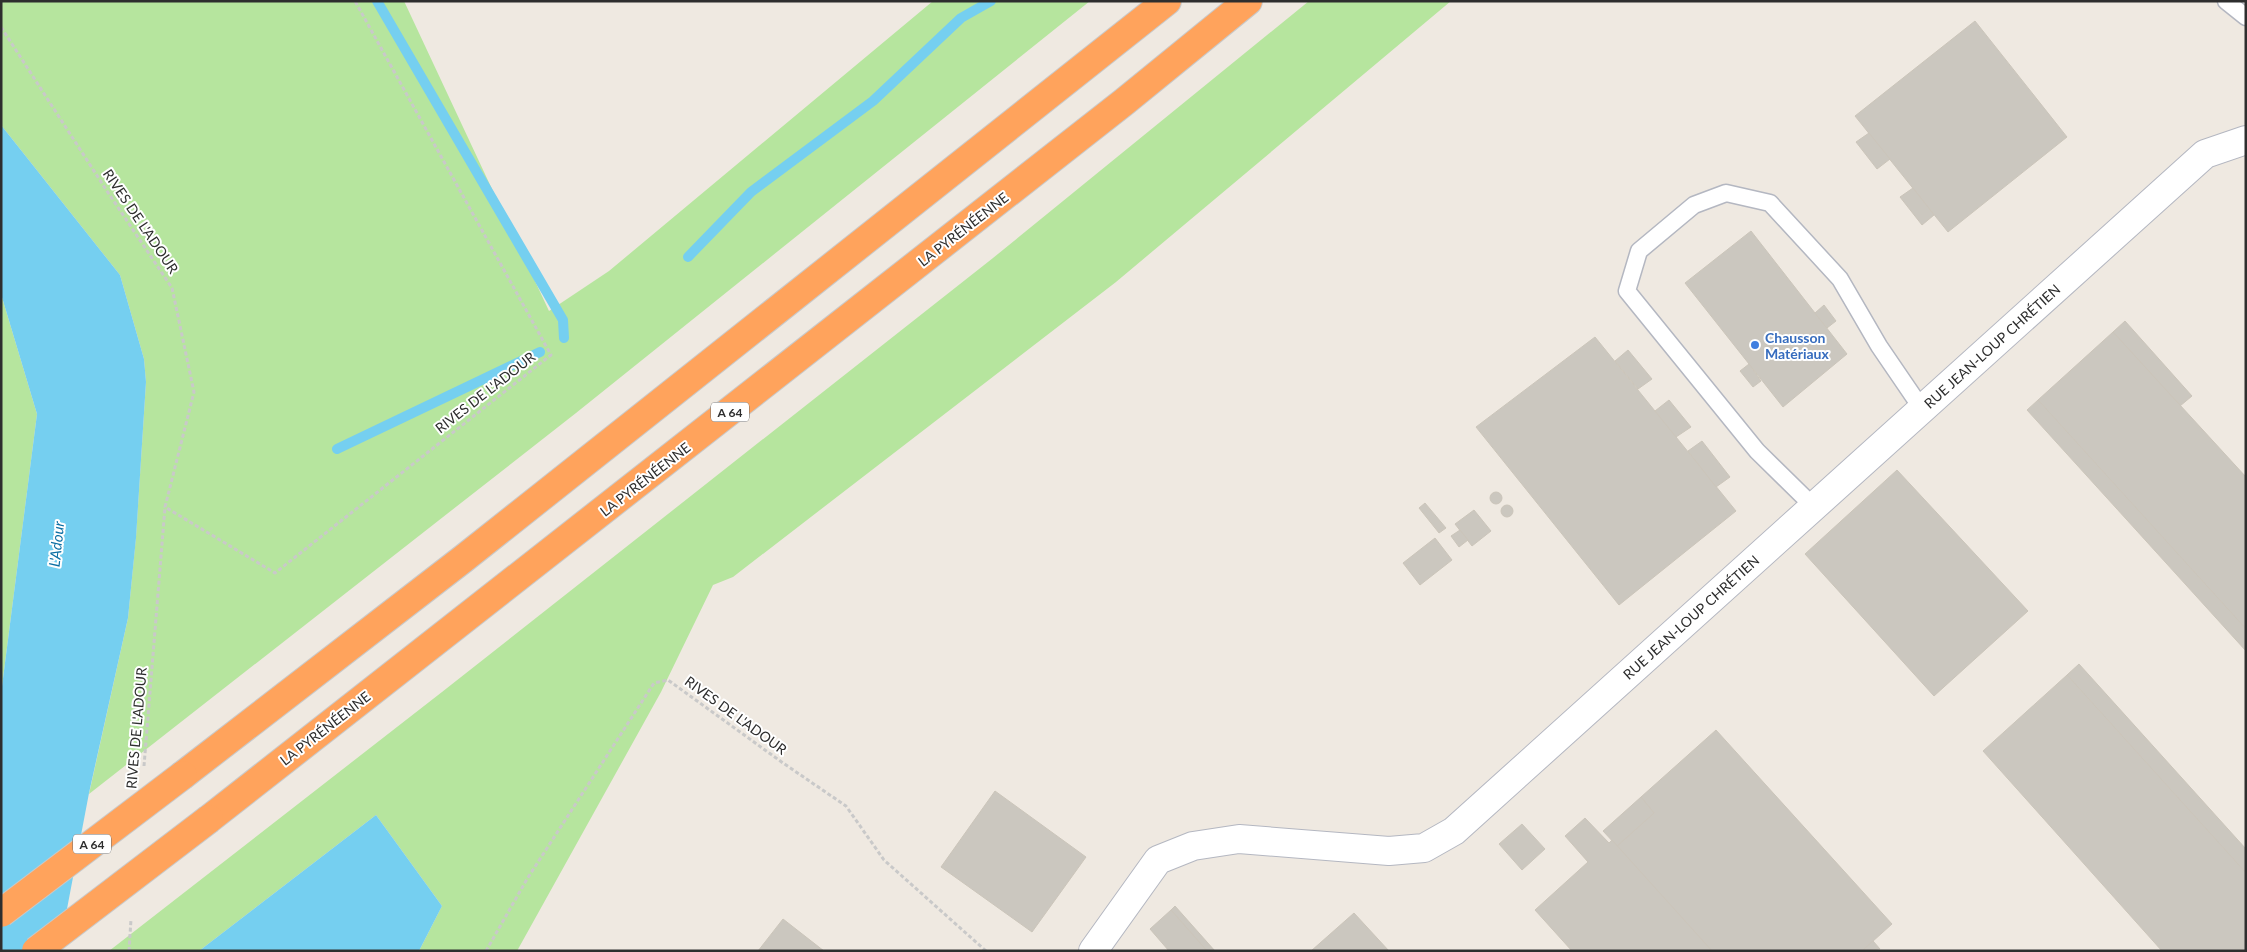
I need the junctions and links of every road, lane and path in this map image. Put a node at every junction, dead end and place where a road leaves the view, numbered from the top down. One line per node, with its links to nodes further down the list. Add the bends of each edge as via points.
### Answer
1 (355, 1): 10 (path, RIVES DE L'ADOUR, via 551,355 275,573)
2 (1167, 1): 13 (highway, A 64, bridge, via 463,559)
3 (1248, 1): 14 (highway, LA PYRÉNÉENNE / A 64, bridge, via 209,819)
4 (2226, 1): 5 (lane)
5 (2246, 17)
6 (1, 27): 10 (path, RIVES DE L'ADOUR, via 172,288 194,392)
7 (2246, 140): 8 (street, RUE JEAN-LOUP CHRÉTIEN, via 2205,154)
8 (1922, 409): 9 (street, RUE JEAN-LOUP CHRÉTIEN); 9 (lane, via 1879,346 1840,279 1770,203 1726,193 1694,204 1639,251 1627,291 1757,451)
9 (1813, 506): 18 (street, RUE JEAN-LOUP CHRÉTIEN, via 1454,831 1424,848 1389,851 1239,838 1193,846 1158,860)
10 (165, 507): 11 (path, RIVES DE L'ADOUR)
11 (143, 773)
12 (132, 911): 15 (path)
13 (1, 913)
14 (36, 951)
15 (129, 951)
16 (486, 951): 17 (path, RIVES DE L'ADOUR, via 527,879 654,683 668,680 846,806 884,860)
17 (986, 951)
18 (1093, 951)

